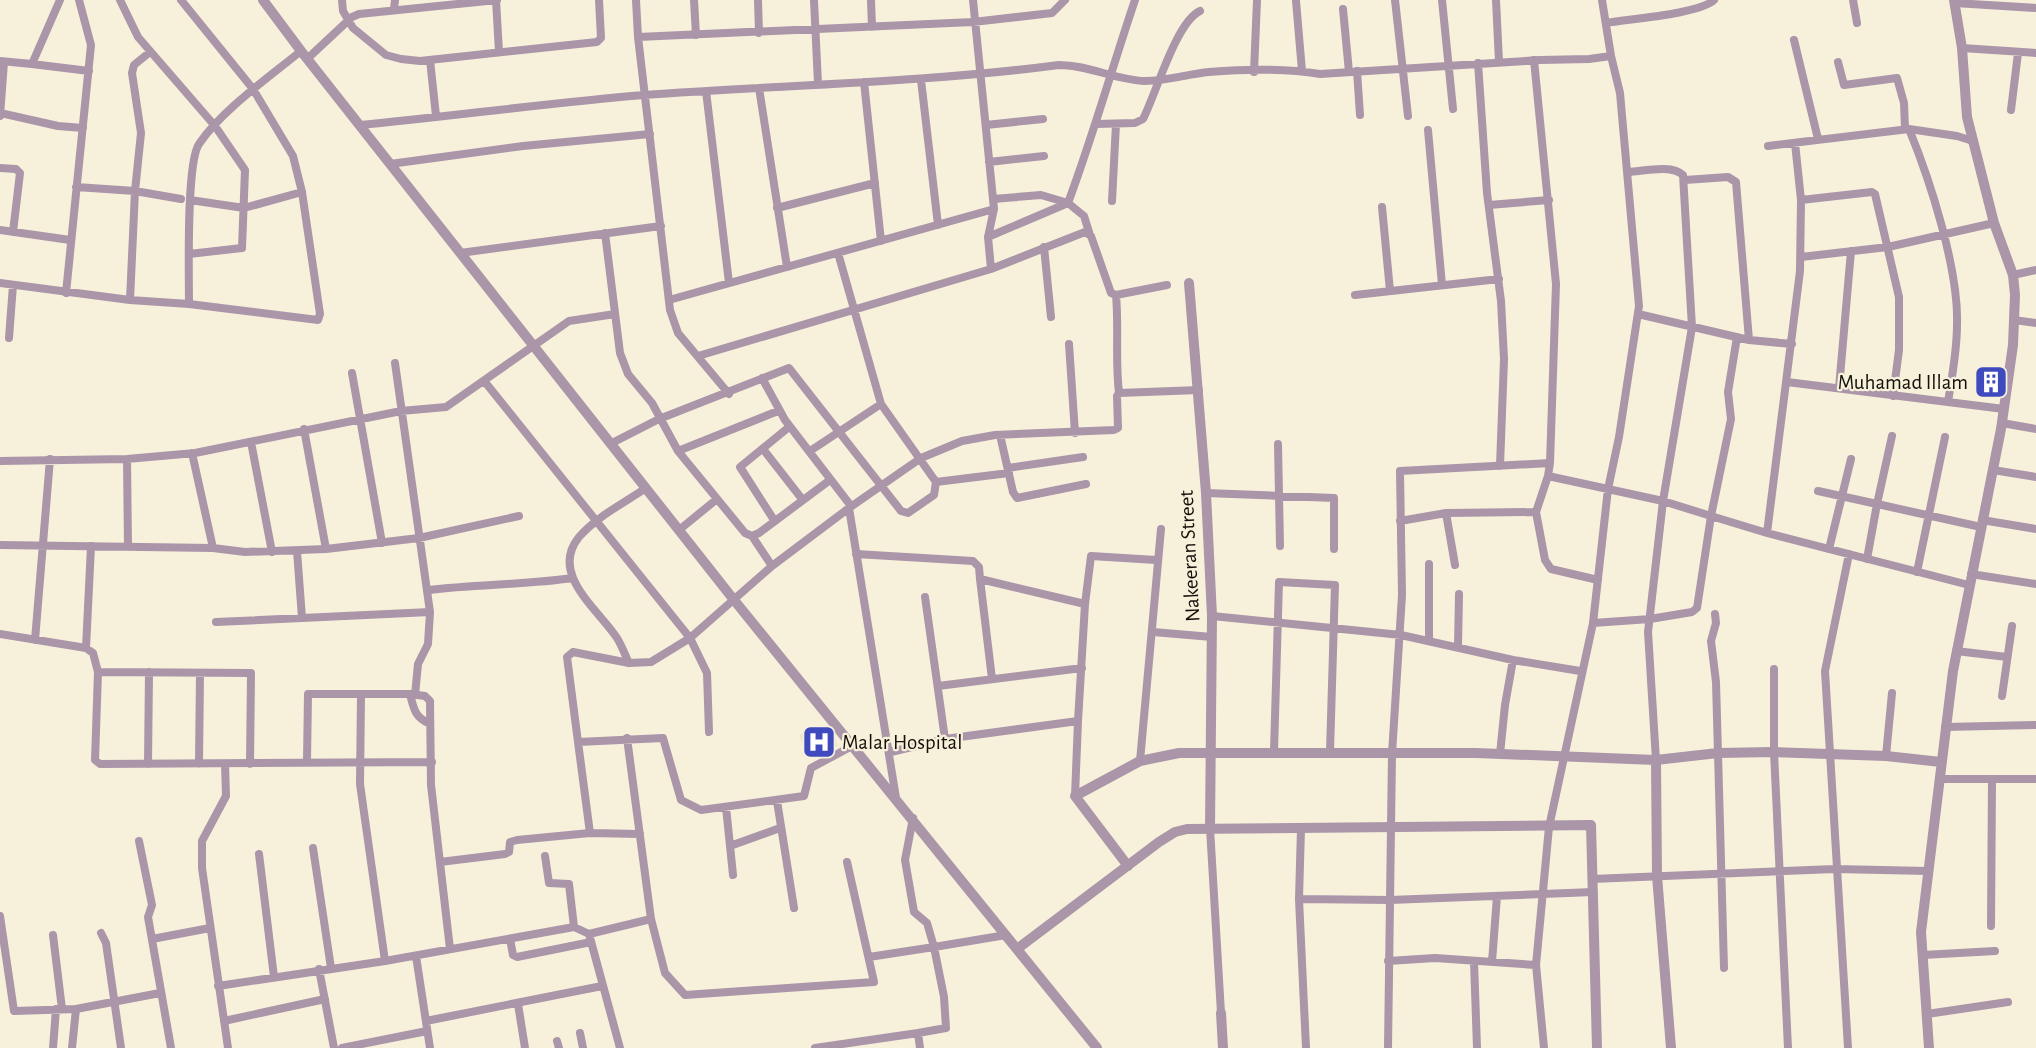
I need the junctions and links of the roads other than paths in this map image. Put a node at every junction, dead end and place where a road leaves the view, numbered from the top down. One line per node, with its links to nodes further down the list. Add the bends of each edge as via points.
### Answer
1 (60, 0): 54 (street)
2 (79, 0): 57 (street, via 90,36)
3 (120, 0): 42 (street, via 138,38)
4 (181, 0): 68 (street)
5 (263, 0): 27 (street)
6 (342, 0): 31 (street)
7 (497, 0): 26 (street); 43 (street)
8 (599, 0): 43 (street, via 601,38 597,42)
9 (636, 0): 39 (street)
10 (693, 0): 38 (street)
11 (758, 0): 37 (street)
12 (814, 0): 36 (street)
13 (871, 0): 35 (street)
14 (973, 0): 32 (street)
15 (1065, 0): 32 (street, via 1052,13)
16 (1135, 0): 61 (street)
17 (1257, 0): 60 (street)
18 (1296, 0): 58 (street)
19 (1395, 0): 56 (street)
20 (1442, 0): 55 (street)
21 (1496, 0): 51 (street)
22 (1602, 0): 33 (street)
23 (1714, 0): 33 (street, via 1680,12)
24 (1853, 0): 34 (street)
25 (1954, 2): 28 (street); 41 (street)
26 (395, 4): 31 (street, via 359,14)
27 (272, 5): 46 (street)
28 (2036, 8)
29 (1343, 9): 59 (street)
30 (1200, 11): 64 (street, via 1191,17 1179,36)
31 (348, 22): 46 (street); 48 (street, via 386,55)
32 (973, 22): 35 (street); 62 (street)
33 (1606, 23): 47 (street)
34 (1857, 23)
35 (872, 27): 36 (street)
36 (815, 30): 37 (street); 66 (street)
37 (759, 33): 38 (street)
38 (696, 35): 39 (street)
39 (638, 37): 70 (street)
40 (1794, 40): 87 (street)
41 (1962, 48): 44 (street); 88 (street, via 1963,88)
42 (150, 52): 81 (street); 99 (street, via 134,65 132,73 141,133)
43 (498, 52): 48 (street)
44 (2018, 53): 45 (street); 72 (street)
45 (2036, 53)
46 (304, 55): 68 (street); 80 (street)
47 (1611, 56): 49 (street); 95 (street, via 1620,93)
48 (430, 60): 75 (street)
49 (1534, 60): 51 (street); 105 (street)
50 (2, 61): 54 (street); 73 (street)
51 (1499, 62): 53 (street)
52 (1838, 62): 84 (street, via 1844,85 1897,78)
53 (1478, 63): 55 (street); 107 (street)
54 (32, 64): 57 (street)
55 (1449, 65): 56 (street); 71 (street)
56 (1402, 68): 59 (street); 76 (street)
57 (89, 71): 83 (street)
58 (1302, 71): 59 (street); 60 (street)
59 (1353, 71): 74 (street)
60 (1254, 72): 64 (street, via 1209,72)
61 (1110, 75): 62 (street, via 1078,65); 64 (street, via 1129,81); 78 (street)
62 (979, 76): 63 (street); 82 (street)
63 (921, 80): 65 (street); 113 (street)
64 (1160, 80): 79 (street, via 1143,119)
65 (864, 82): 66 (street); 97 (street)
66 (819, 84): 67 (street)
67 (759, 88): 69 (street); 110 (street)
68 (253, 89): 81 (street); 100 (street, via 293,156)
69 (706, 91): 70 (street); 136 (street)
70 (644, 95): 75 (street); 86 (street)
71 (1453, 110)
72 (2011, 110)
73 (0, 114): 83 (street)
74 (1360, 115)
75 (436, 116): 80 (street)
76 (1408, 116)
77 (1043, 119): 82 (street)
78 (1096, 124): 79 (street); 106 (street)
79 (1116, 124): 104 (street)
80 (360, 125): 93 (street)
81 (215, 126): 101 (street, via 197,146); 109 (street, via 245,170)
82 (986, 126): 92 (street)
83 (83, 128): 98 (street)
84 (1907, 129): 87 (street); 88 (street); 119 (street)
85 (1428, 130): 140 (street)
86 (650, 134): 93 (street); 114 (street)
87 (1818, 139): 89 (street)
88 (1973, 141): 112 (street)
89 (1795, 142): 90 (street); 103 (street)
90 (1768, 146)
91 (1044, 156): 92 (street)
92 (989, 162): 102 (street)
93 (390, 164): 126 (street)
94 (0, 168): 116 (street, via 20,173)
95 (1629, 172): 96 (street, via 1679,171); 150 (street)
96 (1685, 180): 154 (street); 157 (street, via 1728,177 1736,182)
97 (875, 183): 110 (street); 122 (street)
98 (76, 187): 99 (street); 121 (street)
99 (135, 191): 101 (street); 145 (street)
100 (302, 192): 109 (street); 147 (street, via 318,320)
101 (186, 199): 109 (street); 128 (street)
102 (993, 199): 106 (street, via 1041,195); 111 (street)
103 (1800, 200): 124 (street, via 1872,192); 129 (street)
104 (1112, 201)
105 (1549, 201): 107 (street); 201 (street, via 1556,284)
106 (1068, 203): 117 (street, via 1084,216); 120 (street)
107 (1489, 205): 134 (street)
108 (1382, 207): 141 (street)
109 (244, 208): 128 (street, via 242,248)
110 (777, 208): 130 (street)
111 (994, 209): 113 (street); 120 (street)
112 (1994, 223): 119 (street); 133 (street)
113 (939, 225): 122 (street)
114 (661, 226): 118 (street); 146 (street)
115 (0, 230): 116 (street)
116 (13, 232): 121 (street)
117 (1089, 232): 123 (street, via 1079,232); 143 (street, via 1108,288)
118 (605, 233): 126 (street); 149 (street)
119 (1943, 235): 124 (street); 172 (street, via 1957,324)
120 (988, 237): 131 (street)
121 (70, 240): 142 (street)
122 (881, 241): 127 (street)
123 (1044, 247): 131 (street); 151 (street)
124 (1888, 247): 125 (street); 171 (street, via 1899,297 1899,350)
125 (1851, 250): 129 (street); 167 (street)
126 (460, 253): 160 (street)
127 (838, 253): 130 (street); 148 (street)
128 (189, 254): 147 (street)
129 (1801, 257): 159 (street)
130 (787, 267): 136 (street)
131 (991, 270): 148 (street)
132 (2036, 270): 133 (street)
133 (2013, 275): 152 (street)
134 (1499, 279): 140 (street); 202 (street, via 1504,359)
135 (0, 283): 138 (street)
136 (729, 283): 146 (street)
137 (1189, 283): 168 (street, Nakeeran Street)
138 (12, 285): 142 (street); 156 (street)
139 (1167, 285): 143 (street)
140 (1442, 285): 141 (street)
141 (1390, 291): 144 (street)
142 (66, 292): 145 (street)
143 (1116, 295): 169 (street)
144 (1355, 295)
145 (130, 300): 147 (street)
146 (669, 300): 161 (street, via 678,333)
147 (189, 304)
148 (854, 309): 161 (street); 173 (street)
149 (615, 314): 160 (street, via 575,318); 177 (street, via 620,353 628,374 652,403)
150 (1638, 314): 154 (street); 212 (street)
151 (1052, 317)
152 (2014, 320): 153 (street); 174 (street)
153 (2036, 323)
154 (1692, 327): 155 (street); 219 (street)
155 (1737, 337): 157 (street); 225 (street, via 1728,392 1731,419)
156 (9, 338)
157 (1749, 340): 159 (street)
158 (1069, 344): 184 (street)
159 (1792, 344): 166 (street)
160 (535, 347): 165 (street); 189 (street)
161 (698, 356): 170 (street)
162 (395, 363): 175 (street)
163 (352, 373): 178 (street)
164 (762, 378): 170 (street); 176 (street); 183 (street, via 789,368)
165 (485, 382): 175 (street, via 446,406); 229 (street)
166 (1787, 382): 167 (street); 234 (street)
167 (1839, 388): 171 (street)
168 (1199, 390): 169 (street); 214 (street, Nakeeran Street)
169 (1119, 393): 184 (street, via 1118,428)
170 (729, 394): 177 (street)
171 (1893, 396): 172 (street)
172 (1948, 402): 174 (street)
173 (881, 404): 183 (street); 196 (street)
174 (2004, 409): 179 (street)
175 (402, 411): 178 (street); 236 (street)
176 (778, 411): 180 (street); 192 (street)
177 (659, 419): 189 (street); 192 (street)
178 (359, 420): 181 (street); 237 (street)
179 (2002, 423): 182 (street); 204 (street)
180 (789, 427): 191 (street); 193 (street)
181 (304, 429): 188 (street); 244 (street)
182 (2036, 429)
183 (837, 430): 193 (street); 210 (street)
184 (1075, 433): 185 (street)
185 (1000, 435): 196 (street, via 962,441); 203 (street)
186 (1892, 436): 220 (street)
187 (1945, 437): 226 (street)
188 (251, 442): 194 (street); 248 (street)
189 (610, 444): 211 (street)
190 (1278, 444): 215 (street)
191 (763, 449): 218 (street); 227 (street, via 740,467)
192 (678, 451): 217 (street)
193 (810, 452): 207 (street)
194 (192, 453): 198 (street); 243 (street)
195 (1083, 457): 203 (street)
196 (921, 458): 208 (street); 210 (street)
197 (50, 459): 198 (street); 200 (street); 239 (street)
198 (127, 459): 242 (street)
199 (1851, 459): 216 (street)
200 (0, 462)
201 (1550, 463): 202 (street); 205 (street)
202 (1500, 466): 228 (street, via 1400,471)
203 (1008, 470): 208 (street); 209 (street, via 1017,498)
204 (1993, 470): 206 (street); 230 (street)
205 (1548, 476): 212 (street); 222 (street)
206 (2036, 477)
207 (830, 480): 218 (street); 221 (street)
208 (936, 482): 210 (street, via 934,495 904,513)
209 (1086, 483)
210 (882, 484): 221 (street)
211 (646, 488): 229 (street); 233 (street)
212 (1608, 489): 219 (street); 259 (street)
213 (1818, 491): 216 (street)
214 (1206, 493): 215 (street); 269 (street, Nakeeran Street)
215 (1279, 495): 241 (street); 245 (street, via 1334,498)
216 (1842, 496): 220 (street); 246 (street)
217 (717, 499): 233 (street); 235 (street, via 745,533)
218 (802, 500): 227 (street)
219 (1663, 501): 225 (street); 271 (street)
220 (1877, 504): 226 (street); 251 (street)
221 (850, 507): 249 (street); 255 (street)
222 (1536, 512): 223 (street); 259 (street, via 1545,560 1551,569)
223 (1446, 513): 228 (street); 254 (street)
224 (519, 516): 236 (street)
225 (1711, 516): 234 (street); 271 (street, via 1697,608)
226 (1927, 517): 230 (street); 256 (street)
227 (774, 520): 235 (street)
228 (1400, 521): 279 (street)
229 (596, 522): 257 (street, via 571,549 568,563); 281 (street)
230 (1982, 523): 232 (street); 260 (street)
231 (1161, 529): 252 (street)
232 (2036, 529)
233 (679, 530): 265 (street)
234 (1767, 532): 246 (street)
235 (752, 536): 255 (street)
236 (419, 538): 237 (street); 262 (street)
237 (382, 543): 244 (street)
238 (0, 545): 239 (street)
239 (42, 545): 240 (street); 282 (street)
240 (91, 546): 242 (street); 285 (street)
241 (1280, 546)
242 (128, 547): 243 (street)
243 (213, 548): 248 (street)
244 (326, 549): 247 (street)
245 (1334, 549)
246 (1828, 549): 250 (street)
247 (297, 550): 248 (street); 270 (street)
248 (272, 552)
249 (856, 554): 258 (street, via 973,561 979,567); 313 (street)
250 (1849, 554): 251 (street); 319 (street, via 1825,662)
251 (1868, 559): 256 (street)
252 (1156, 560): 266 (street, via 1091,556); 277 (street)
253 (1429, 564): 283 (street)
254 (1455, 565)
255 (772, 566): 265 (street)
256 (1917, 572): 260 (street)
257 (573, 578): 262 (street); 289 (street, via 617,639)
258 (980, 579): 266 (street); 296 (street)
259 (1598, 580): 274 (street)
260 (1970, 580): 261 (street); 286 (street)
261 (2036, 584)
262 (428, 590): 267 (street)
263 (1459, 594): 284 (street)
264 (925, 597): 297 (street)
265 (734, 600): 281 (street); 310 (street)
266 (1085, 604): 290 (street)
267 (430, 612): 270 (street); 300 (street, via 428,644 418,664)
268 (1715, 614): 316 (street, via 1711,641)
269 (1212, 616): 273 (street); 280 (street, Nakeeran Street)
270 (302, 618): 272 (street)
271 (1650, 619): 274 (street); 322 (street)
272 (216, 621)
273 (1278, 622): 276 (street); 276 (street, via 1279,582 1335,585); 311 (street)
274 (1593, 623): 292 (street)
275 (2012, 626): 287 (street)
276 (1335, 627): 279 (street); 312 (street)
277 (1153, 632): 280 (street); 324 (street)
278 (0, 634): 282 (street)
279 (1401, 635): 283 (street); 317 (street)
280 (1212, 636): 314 (street, Nakeeran Street)
281 (690, 638): 289 (street, via 651,662); 306 (street, via 707,673)
282 (35, 640): 285 (street)
283 (1429, 640): 284 (street)
284 (1458, 647): 288 (street)
285 (86, 648): 293 (street, via 93,653)
286 (1956, 651): 287 (street); 305 (street)
287 (2007, 657): 301 (street)
288 (1513, 660): 292 (street); 318 (street)
289 (629, 663): 309 (street, via 578,652 569,654)
290 (1082, 668): 296 (street); 302 (street)
291 (1774, 669): 315 (street)
292 (1580, 671): 320 (street)
293 (98, 672): 294 (street); 328 (street, via 95,760 100,764)
294 (149, 672): 295 (street); 328 (street)
295 (200, 673): 329 (street); 331 (street, via 251,673)
296 (992, 679): 297 (street)
297 (938, 686): 308 (street)
298 (1892, 693): 321 (street)
299 (361, 695): 300 (street); 323 (street, via 308,694); 325 (street)
300 (413, 695): 303 (street, via 414,712); 303 (street, via 430,701)
301 (2002, 696)
302 (1078, 721): 308 (street); 335 (street)
303 (430, 724): 326 (street)
304 (2036, 725): 305 (street)
305 (1945, 727): 327 (street)
306 (710, 732)
307 (627, 738): 309 (street); 338 (street, via 663,738 681,800 701,810); 346 (street)
308 (945, 739): 313 (street)
309 (578, 742): 345 (street)
310 (854, 745): 336 (street); 337 (street, via 811,768 804,796)
311 (1274, 751): 312 (street); 314 (street)
312 (1330, 751): 317 (street)
313 (891, 752): 336 (street)
314 (1210, 752): 324 (street); 342 (street, Nakeeran Street)
315 (1774, 752): 316 (street); 319 (street); 357 (street)
316 (1718, 753): 322 (street); 358 (street)
317 (1392, 754): 318 (street); 344 (street)
318 (1500, 754): 320 (street)
319 (1829, 754): 321 (street); 355 (street)
320 (1564, 756): 322 (street); 340 (street)
321 (1886, 756): 327 (street)
322 (1656, 760): 360 (street)
323 (307, 761): 325 (street); 331 (street)
324 (1140, 761): 335 (street)
325 (361, 762): 326 (street); 386 (street, via 362,801)
326 (432, 762): 352 (street)
327 (1941, 762): 332 (street)
328 (148, 764): 329 (street)
329 (199, 764): 330 (street)
330 (225, 764): 331 (street); 372 (street, via 226,796 202,841)
331 (250, 764)
332 (1939, 779): 333 (street); 356 (street)
333 (1992, 779): 334 (street); 370 (street)
334 (2036, 779)
335 (1075, 796): 354 (street)
336 (896, 798): 339 (street)
337 (777, 801): 338 (street); 341 (street)
338 (726, 807): 348 (street)
339 (913, 818): 375 (street); 379 (street, via 905,860 914,912 927,923)
340 (1549, 827): 344 (street); 361 (street, via 1591,825); 363 (street)
341 (780, 828): 348 (street); 367 (street)
342 (1210, 828): 343 (street); 354 (street, via 1175,832); 404 (street)
343 (1301, 828): 344 (street); 365 (street)
344 (1392, 828): 366 (street)
345 (590, 833): 346 (street); 352 (street, via 513,840 505,854)
346 (640, 834): 369 (street)
347 (139, 841): 377 (street, via 152,905 148,917)
348 (730, 846): 359 (street)
349 (313, 848): 391 (street)
350 (259, 854): 394 (street)
351 (545, 856): 371 (street, via 549,883 569,884)
352 (440, 862): 380 (street)
353 (847, 862): 385 (street)
354 (1128, 866): 381 (street)
355 (1835, 869): 356 (street); 357 (street); 434 (street)
356 (1928, 871): 383 (street, via 1921,932)
357 (1779, 873): 358 (street); 433 (street)
358 (1723, 874): 360 (street); 392 (street)
359 (733, 875)
360 (1657, 876): 361 (street); 432 (street)
361 (1592, 879): 362 (street)
362 (1593, 892): 363 (street); 431 (street)
363 (1541, 894): 364 (street); 390 (street)
364 (1497, 896): 366 (street); 389 (street)
365 (1299, 899): 366 (street); 427 (street)
366 (1390, 900): 387 (street)
367 (794, 908)
368 (0, 916): 402 (street, via 14,1011)
369 (651, 919): 376 (street); 385 (street, via 666,973 690,996 874,981)
370 (1991, 926)
371 (574, 927): 376 (street); 378 (street)
372 (210, 928): 377 (street); 396 (street)
373 (101, 933): 399 (street, via 106,943)
374 (53, 935): 402 (street)
375 (1006, 935): 379 (street); 381 (street)
376 (590, 938): 378 (street, via 517,957 513,955); 395 (street)
377 (152, 939): 397 (street)
378 (510, 939): 380 (street)
379 (934, 947): 385 (street); 410 (street, via 946,1028)
380 (450, 949): 384 (street)
381 (1017, 949): 425 (street)
382 (1995, 951): 383 (street)
383 (1923, 955): 405 (street)
384 (416, 956): 386 (street); 407 (street)
385 (869, 957)
386 (385, 961): 391 (street)
387 (1388, 961): 388 (street); 428 (street)
388 (1474, 961): 389 (street); 429 (street)
389 (1492, 962): 390 (street)
390 (1536, 965): 430 (street)
391 (331, 968): 393 (street)
392 (1724, 968)
393 (319, 969): 394 (street); 398 (street)
394 (274, 977): 396 (street)
395 (602, 986): 401 (street); 422 (street)
396 (218, 987): 406 (street)
397 (160, 993): 399 (street); 415 (street)
398 (325, 999): 406 (street); 417 (street)
399 (113, 1001): 403 (street); 414 (street)
400 (2008, 1002): 405 (street)
401 (518, 1004): 407 (street); 420 (street)
402 (59, 1009): 403 (street); 412 (street)
403 (76, 1009): 413 (street)
404 (1221, 1013): 426 (street)
405 (1927, 1014): 435 (street)
406 (224, 1021): 416 (street)
407 (426, 1021): 408 (street)
408 (427, 1031): 418 (street); 419 (street)
409 (580, 1033): 421 (street)
410 (918, 1033): 411 (street); 424 (street)
411 (858, 1045): 423 (street)
412 (53, 1048)
413 (72, 1048)
414 (121, 1048)
415 (171, 1048)
416 (228, 1048)
417 (334, 1048)
418 (342, 1048)
419 (429, 1048)
420 (525, 1048)
421 (583, 1048)
422 (620, 1048)
423 (815, 1048)
424 (920, 1048)
425 (1097, 1048)
426 (1223, 1048)
427 (1306, 1048)
428 (1388, 1048)
429 (1477, 1048)
430 (1544, 1048)
431 (1597, 1048)
432 (1671, 1048)
433 (1788, 1048)
434 (1848, 1048)
435 (1929, 1048)

